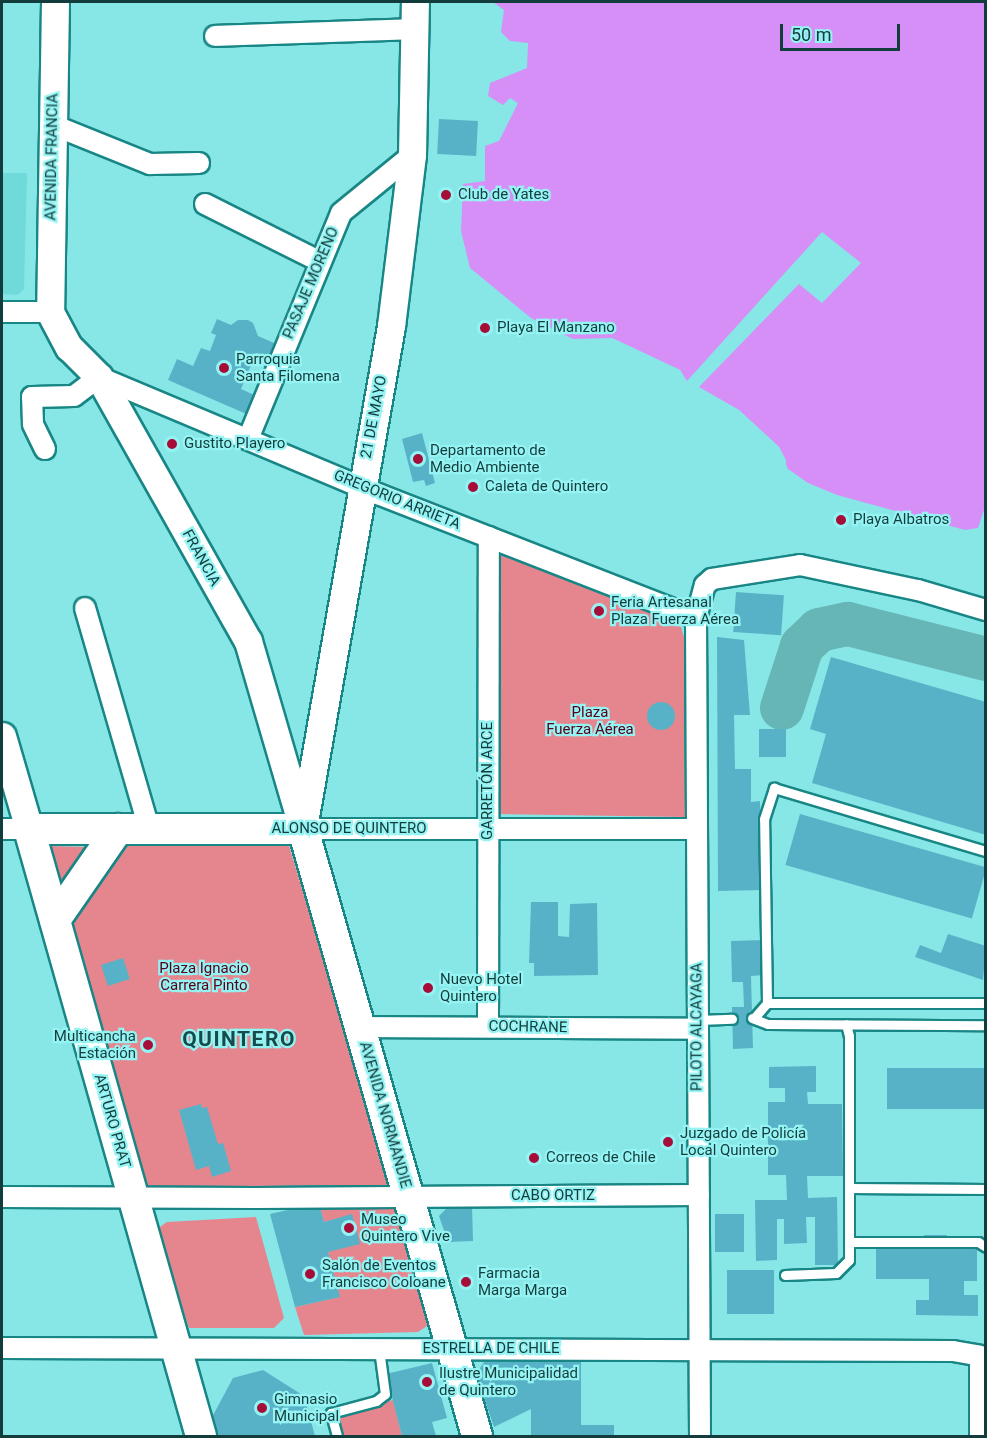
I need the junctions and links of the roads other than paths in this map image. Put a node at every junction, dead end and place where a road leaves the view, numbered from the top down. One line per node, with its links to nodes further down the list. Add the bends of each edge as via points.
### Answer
1 (55, 2): 5 (street, AVENIDA FRANCIA)
2 (415, 2): 3 (street, 21 DE MAYO)
3 (415, 29): 4 (street); 6 (street, 21 DE MAYO)
4 (215, 36)
5 (52, 126): 7 (street, via 150,164); 11 (street, AVENIDA FRANCIA)
6 (412, 155): 9 (street, PASAJE MORENO, via 341,213); 15 (street, 21 DE MAYO, via 391,326)
7 (199, 163)
8 (205, 204): 9 (street)
9 (319, 261): 13 (street, PASAJE MORENO)
10 (2, 312): 11 (street)
11 (50, 312): 12 (street, FRANCIA, via 69,347)
12 (99, 377): 13 (street, GREGORIO ARRIETA); 14 (street, via 74,396 32,397 33,423); 25 (street, FRANCIA, via 248,641)
13 (248, 439): 15 (street, GREGORIO ARRIETA)
14 (45, 449)
15 (362, 486): 16 (street, GREGORIO ARRIETA); 25 (street, 21 DE MAYO)
16 (489, 537): 19 (street, GREGORIO ARRIETA); 21 (street, GARRETÓN ARCE)
17 (85, 608): 24 (street)
18 (986, 610): 19 (street, PILOTO ALCAYAGA, via 918,590 800,565 712,579 705,585)
19 (696, 618): 26 (street, PILOTO ALCAYAGA)
20 (2, 736): 22 (street, ARTURO PRAT)
21 (487, 828): 25 (street, ALONSO DE QUINTERO); 26 (street, ALONSO DE QUINTERO); 35 (street, GARRETÓN ARCE)
22 (15, 829): 23 (main road, ALONSO DE QUINTERO); 28 (main road, ARTURO PRAT)
23 (118, 829): 24 (main road, ALONSO DE QUINTERO); 28 (main road)
24 (149, 829): 25 (main road, ALONSO DE QUINTERO)
25 (303, 829): 36 (main road, AVENIDA NORMANDIE)
26 (696, 829): 32 (street, PILOTO ALCAYAGA)
27 (986, 851): 29 (lane, via 774,788 764,819)
28 (55, 920): 41 (main road, ARTURO PRAT)
29 (767, 1003): 30 (lane); 33 (lane, via 753,1018 768,1023)
30 (986, 1003)
31 (732, 1019): 32 (lane)
32 (697, 1024): 35 (street, COCHRANE); 39 (street, PILOTO ALCAYAGA)
33 (846, 1024): 34 (lane); 37 (lane)
34 (986, 1025)
35 (488, 1026): 36 (street, COCHRANE)
36 (360, 1027): 42 (main road, AVENIDA NORMANDIE)
37 (849, 1188): 38 (lane); 43 (lane)
38 (986, 1189)
39 (699, 1195): 42 (street, CABO ORTIZ); 50 (street, PILOTO ALCAYAGA)
40 (2, 1197): 41 (street, CABO ORTIZ)
41 (134, 1197): 42 (street, CABO ORTIZ); 47 (main road, ARTURO PRAT)
42 (408, 1197): 49 (main road, AVENIDA NORMANDIE)
43 (849, 1242): 44 (lane, via 978,1242); 45 (lane, via 849,1260 836,1273)
44 (986, 1247)
45 (785, 1275)
46 (2, 1348): 47 (street, ESTRELLA DE CHILE)
47 (176, 1348): 48 (street, ESTRELLA DE CHILE); 52 (main road, ARTURO PRAT)
48 (379, 1349): 49 (street, ESTRELLA DE CHILE); 53 (lane, via 385,1395 331,1413)
49 (452, 1349): 50 (street, ESTRELLA DE CHILE); 54 (main road, AVENIDA NORMANDIE)
50 (700, 1349): 51 (street, ESTRELLA DE CHILE, via 953,1351 980,1356); 55 (street, PILOTO ALCAYAGA)
51 (983, 1391): 56 (street)
52 (201, 1437)
53 (337, 1437)
54 (477, 1437)
55 (700, 1437)
56 (980, 1437)

